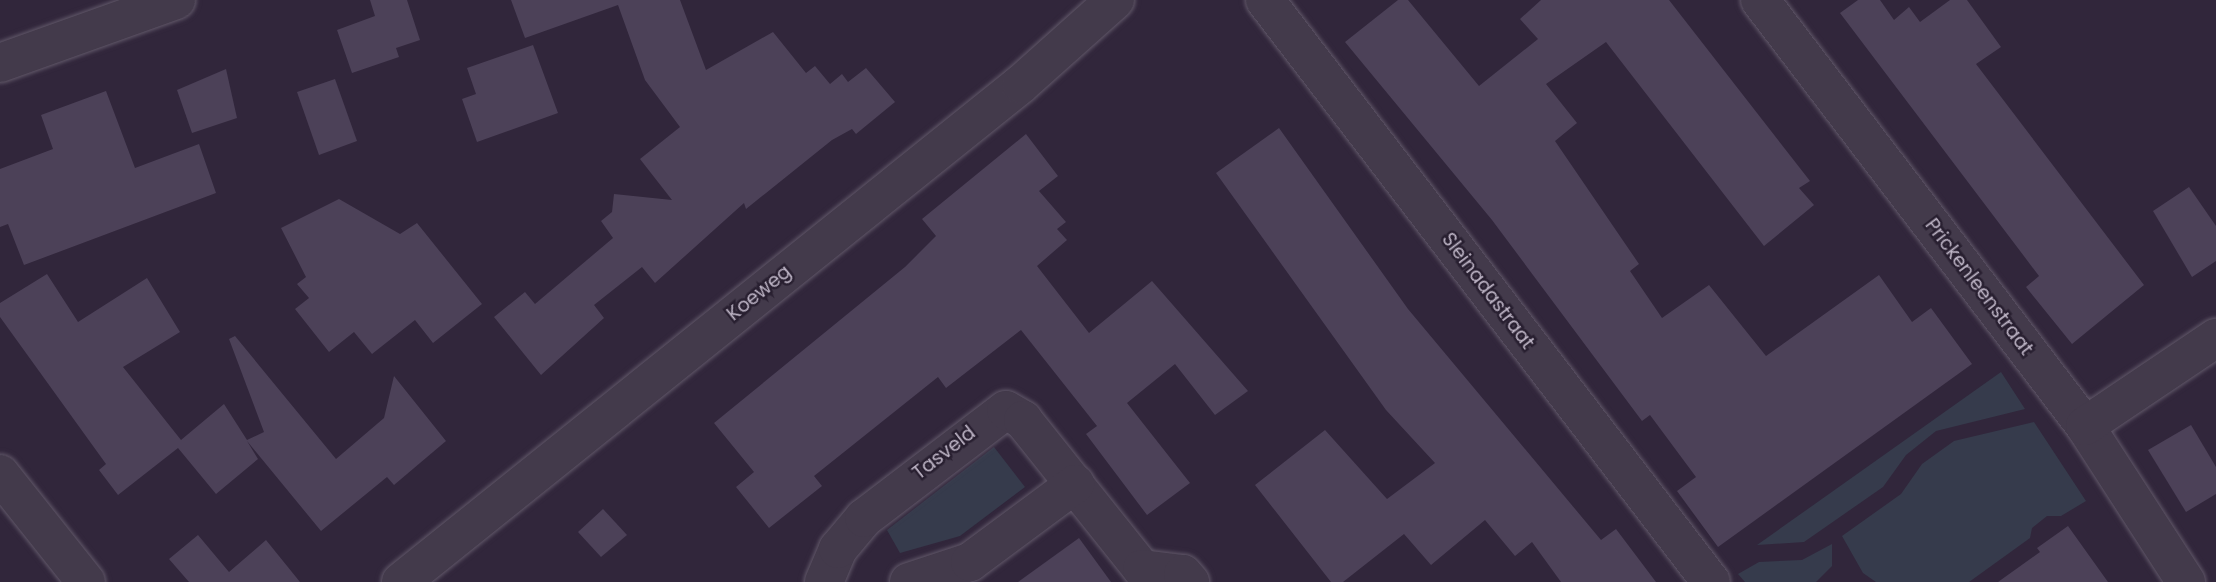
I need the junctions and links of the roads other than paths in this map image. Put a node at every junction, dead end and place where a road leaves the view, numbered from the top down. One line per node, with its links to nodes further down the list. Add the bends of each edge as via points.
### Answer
1 (176, 0): 5 (street)
2 (1115, 0): 11 (street, Koeweg, via 1020,84)
3 (1265, 0): 15 (street, Sleinadastraat)
4 (1760, 0): 7 (street, Prickenleenstraat)
5 (0, 64)
6 (2216, 338): 7 (street)
7 (2085, 426): 16 (street, Prickenleenstraat)
8 (0, 474): 10 (street)
9 (1075, 484): 12 (street, Tasveld, via 1023,419 1001,412 864,517 838,549); 13 (street, via 970,562); 14 (street, Tasveld, via 1142,569 1183,573)
10 (86, 582)
11 (401, 582)
12 (824, 582)
13 (909, 582)
14 (1190, 582)
15 (1711, 582)
16 (2186, 582)

